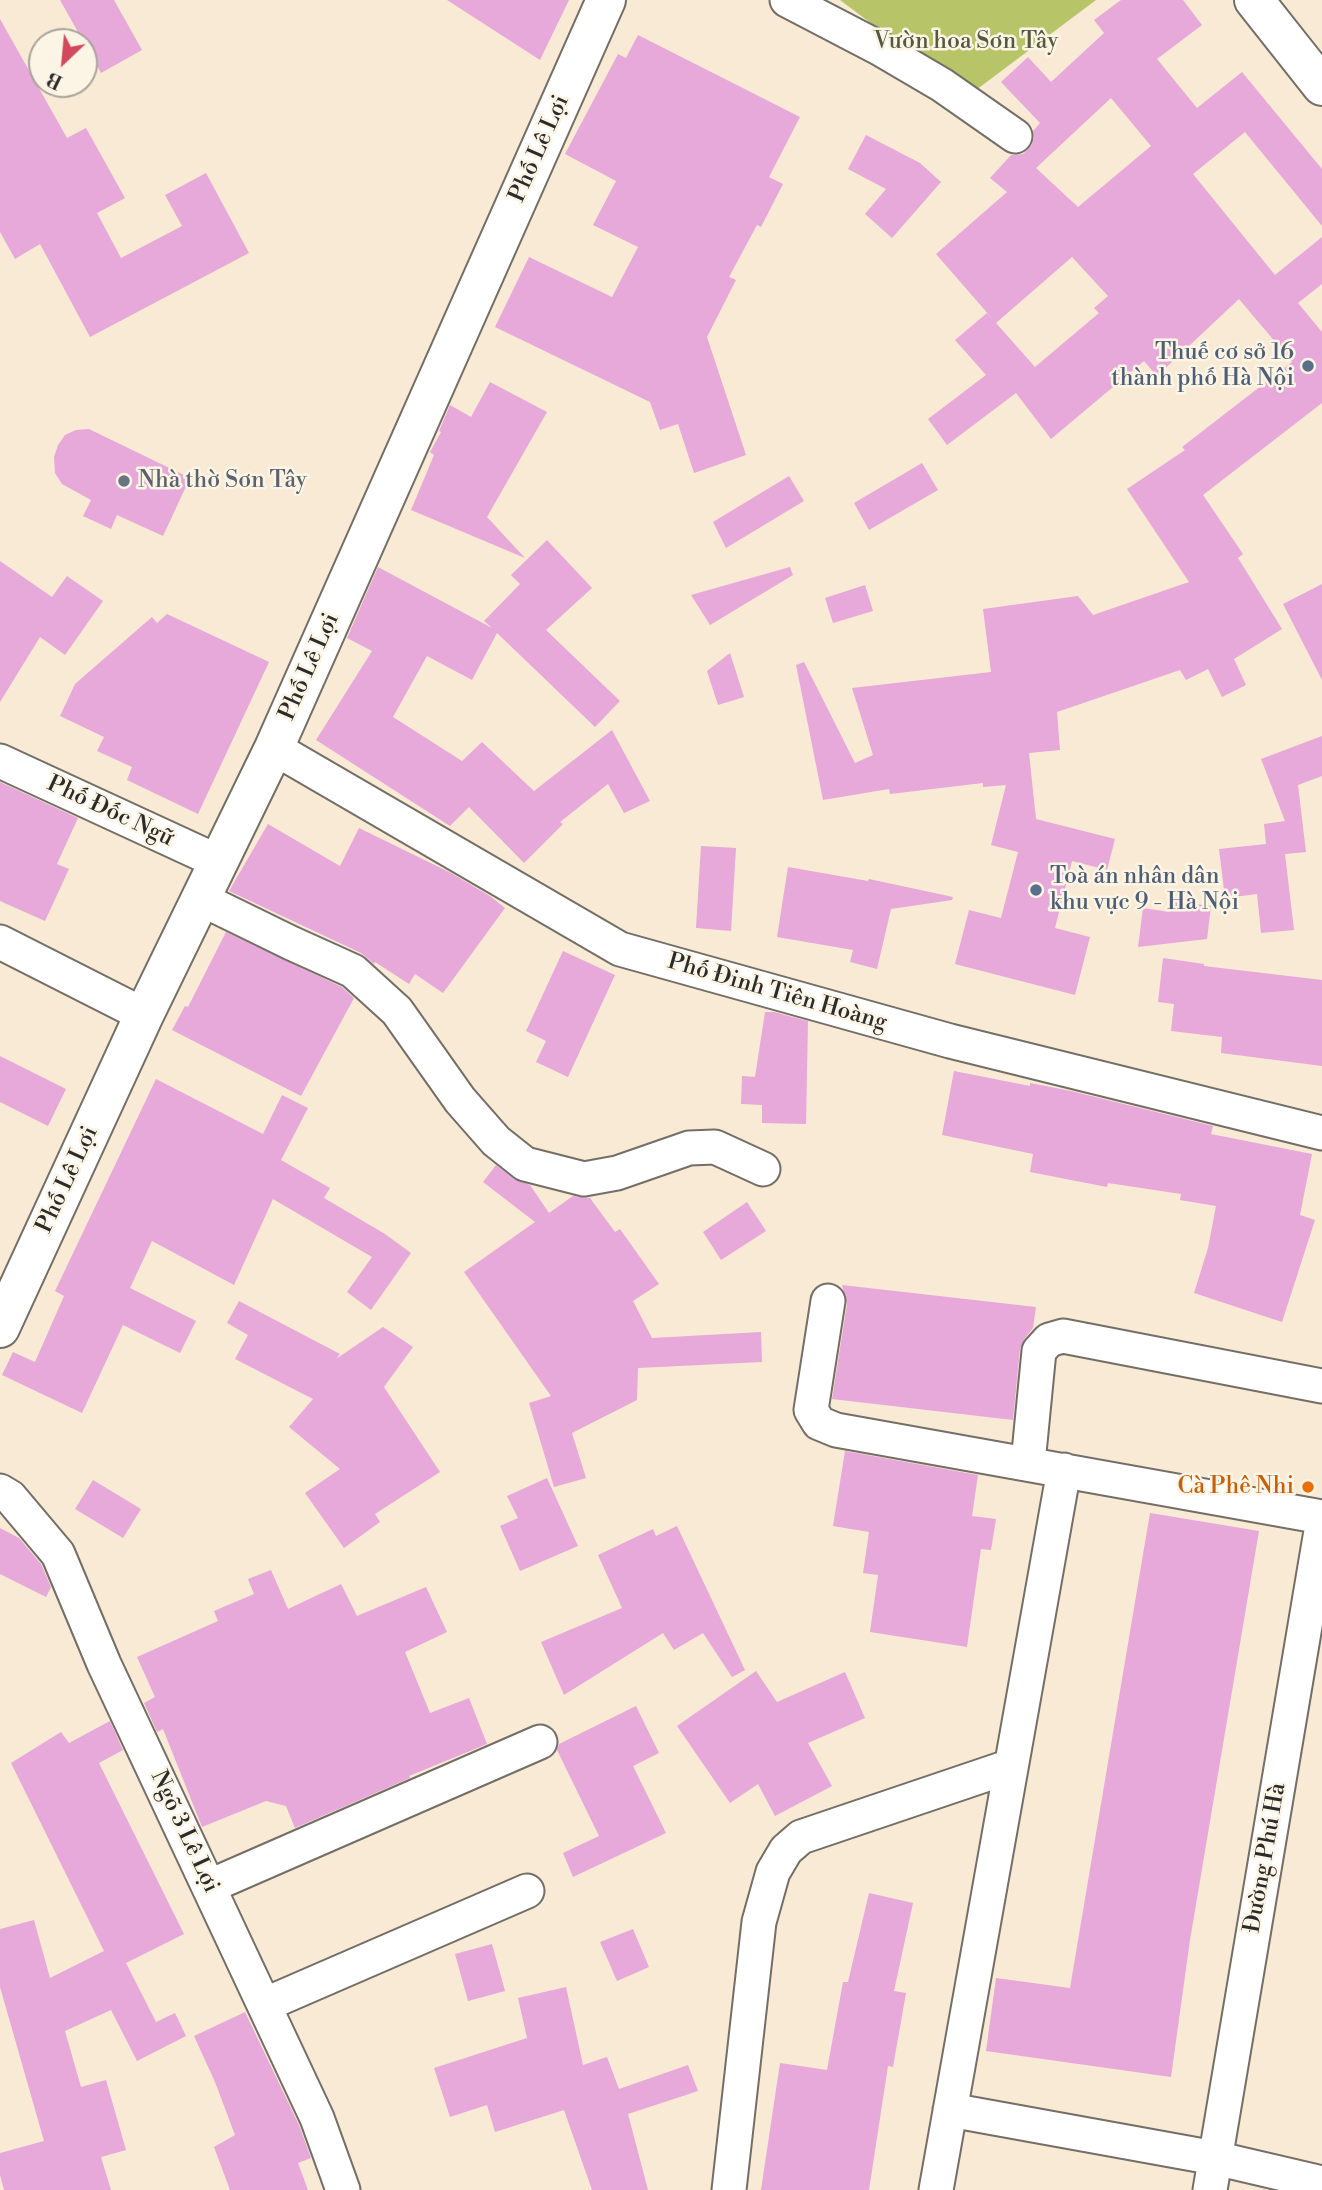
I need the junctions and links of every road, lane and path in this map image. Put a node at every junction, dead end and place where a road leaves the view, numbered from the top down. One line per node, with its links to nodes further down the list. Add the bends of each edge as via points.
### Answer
1 (606, 0): 6 (main road, Phố Lê Lợi)
2 (787, 0): 5 (street, via 942,85)
3 (1254, 0): 4 (main road)
4 (1322, 86)
5 (1015, 136)
6 (274, 748): 8 (main road, Phố Lê Lợi); 12 (street, Phố Đinh Tiên Hoàng, via 620,949 950,1041)
7 (0, 761): 8 (street, Phố Đốc Ngữ)
8 (219, 862): 9 (main road, Phố Lê Lợi)
9 (201, 899): 11 (main road, Phố Lê Lợi); 13 (street, via 353,971 397,1012 460,1100 496,1141 526,1164 584,1179 617,1173 689,1148 715,1147)
10 (0, 942): 11 (street)
11 (144, 1014): 15 (main road, Phố Lê Lợi)
12 (1322, 1133)
13 (762, 1169)
14 (828, 1301): 17 (street, via 811,1410 820,1423 884,1440)
15 (0, 1328)
16 (1322, 1386): 17 (street, via 1063,1336 1049,1340 1039,1351)
17 (1028, 1463): 18 (street)
18 (1064, 1470): 20 (street); 23 (street)
19 (0, 1491): 24 (street, Ngõ 3 Lê Lợi, via 58,1554 104,1664)
20 (1322, 1517)
21 (1322, 1525): 28 (street, Đường Phú Hà)
22 (540, 1742): 24 (street)
23 (1011, 1766): 27 (street); 31 (street, via 801,1837 786,1850 772,1872 759,1922)
24 (210, 1886): 26 (street, Ngõ 3 Lê Lợi)
25 (527, 1891): 26 (street)
26 (264, 2004): 30 (street, Ngõ 3 Lê Lợi, via 317,2118)
27 (950, 2110): 28 (street); 32 (street)
28 (1215, 2158): 29 (street); 33 (street, Đường Phú Hà)
29 (1322, 2183)
30 (343, 2190)
31 (729, 2190)
32 (936, 2190)
33 (1210, 2190)

